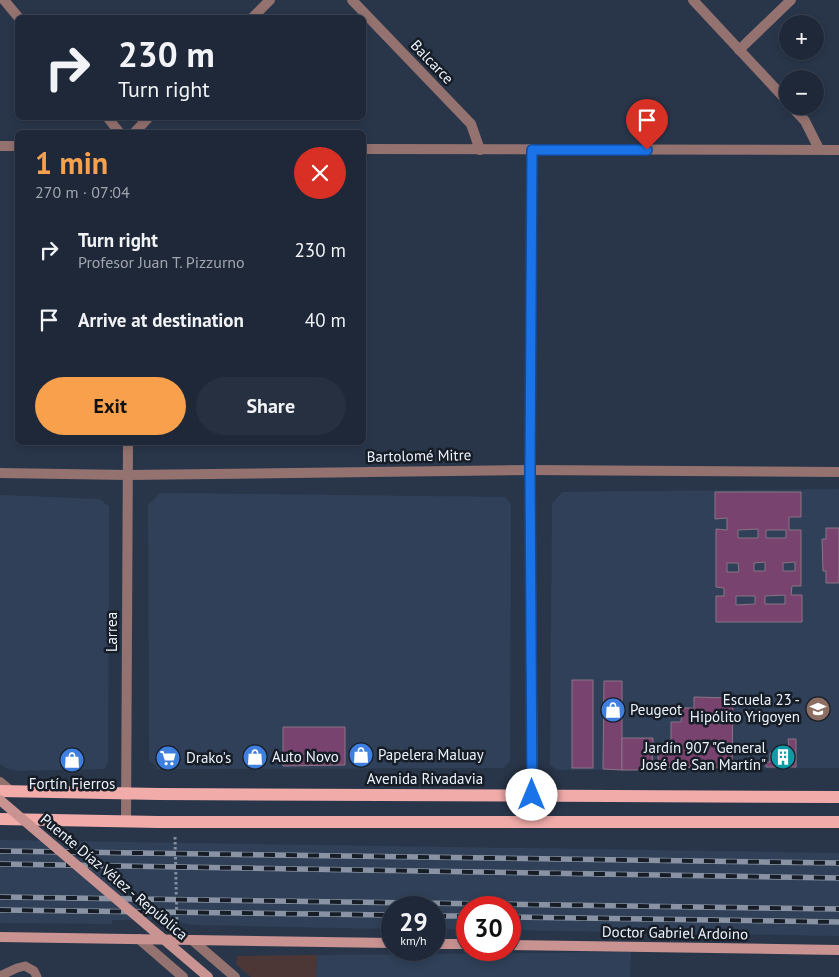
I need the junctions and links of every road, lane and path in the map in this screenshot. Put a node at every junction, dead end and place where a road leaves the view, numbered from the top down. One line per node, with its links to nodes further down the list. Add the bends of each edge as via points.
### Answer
1 (4, 0): 6 (street)
2 (270, 0): 7 (street)
3 (352, 0): 19 (street, Balcarce, via 471,124)
4 (693, 0): 8 (street)
5 (791, 0): 8 (street)
6 (16, 15)
7 (255, 15)
8 (739, 50): 9 (street)
9 (779, 92)
10 (800, 115): 18 (street)
11 (110, 120): 13 (street)
12 (146, 120): 14 (street)
13 (117, 130)
14 (138, 130)
15 (0, 146): 16 (street)
16 (15, 146)
17 (366, 149): 19 (street)
18 (819, 149): 20 (street); 21 (street)
19 (480, 150): 20 (street)
20 (532, 150): 23 (street)
21 (839, 150)
22 (128, 445): 26 (street, Larrea)
23 (530, 470): 24 (street, Bartolomé Mitre); 26 (street, Bartolomé Mitre); 30 (street)
24 (839, 472)
25 (0, 473): 26 (street, Bartolomé Mitre)
26 (128, 475): 29 (street, Larrea)
27 (0, 782): 28 (street)
28 (6, 792): 29 (main road, Avenida Rivadavia)
29 (126, 794): 30 (main road, Avenida Rivadavia); 34 (street, Larrea)
30 (532, 795): 31 (main road, Avenida Rivadavia)
31 (839, 797)
32 (0, 800): 47 (main road, Puente Díaz Vélez - República, bridge)
33 (0, 819): 34 (main road)
34 (126, 821): 35 (main road)
35 (839, 822)
36 (167, 837): 40 (path, via 175,837)
37 (0, 937): 38 (main road)
38 (139, 939): 40 (main road); 46 (street)
39 (192, 940): 40 (main road); 41 (main road); 48 (street)
40 (178, 941)
41 (381, 943)
42 (521, 945): 43 (main road, Doctor Gabriel Ardoino)
43 (839, 950)
44 (0, 976): 45 (lane, via 25,966)
45 (37, 977)
46 (183, 977)
47 (208, 977)
48 (235, 977)

